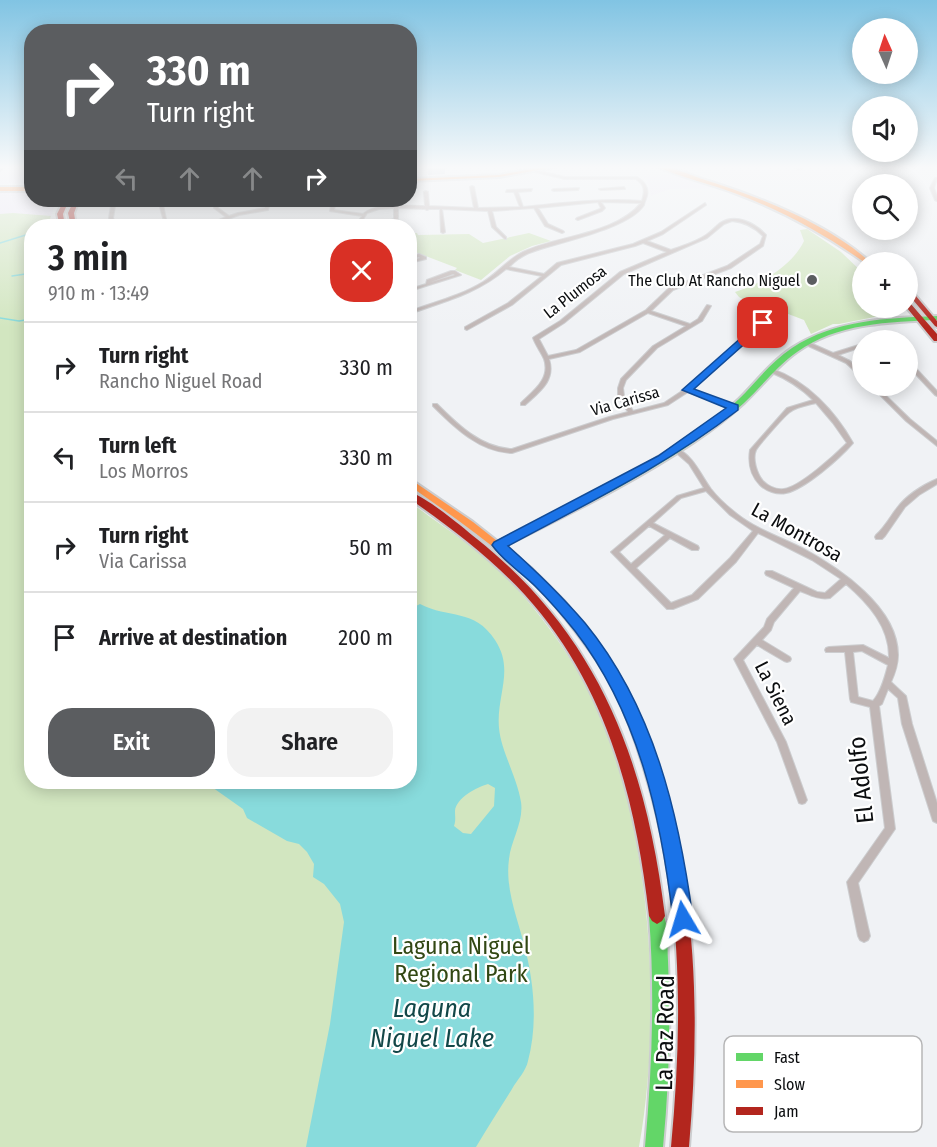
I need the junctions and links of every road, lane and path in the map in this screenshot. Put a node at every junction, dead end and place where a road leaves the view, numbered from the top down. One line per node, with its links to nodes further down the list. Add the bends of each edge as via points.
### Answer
1 (442, 221): 12 (street)
2 (493, 221): 14 (street)
3 (544, 221): 13 (street)
4 (619, 221): 20 (street, via 586,235 526,252)
5 (681, 221): 15 (street)
6 (734, 221): 17 (street, La Plumosa)
7 (737, 221): 27 (street, La Plumosa, via 757,228 765,236 764,242 721,271 671,289)
8 (803, 221): 16 (main road)
9 (808, 221): 11 (main road)
10 (813, 221): 11 (main road)
11 (832, 230): 16 (main road); 19 (main road)
12 (443, 232)
13 (562, 232)
14 (505, 238)
15 (643, 241): 17 (street); 21 (street, via 568,260)
16 (842, 243): 18 (main road)
17 (671, 252): 37 (street, La Plumosa, via 614,278 562,322 538,336 536,340)
18 (854, 252)
19 (864, 252)
20 (504, 267): 21 (street); 26 (street, via 478,286)
21 (544, 275): 32 (street, via 510,304)
22 (429, 284): 22 (street, via 429,281 459,274 435,284); 23 (street)
23 (417, 288)
24 (918, 303): 29 (main road)
25 (709, 306): 31 (street, via 704,316)
26 (417, 309)
27 (648, 310): 31 (street); 37 (street, via 578,351)
28 (918, 311): 29 (main road)
29 (931, 320): 33 (main road); 34 (main road, via 854,326)
30 (763, 323): 41 (street, Via Carissa)
31 (690, 326): 48 (street, via 655,347 624,379 621,398)
32 (467, 328)
33 (937, 339)
34 (806, 343): 36 (street); 39 (main road)
35 (852, 349): 36 (street)
36 (834, 355): 38 (street)
37 (546, 358): 45 (street, La Plumosa, via 549,370 545,382)
38 (852, 365)
39 (772, 371): 44 (street, via 801,385); 47 (main road)
40 (918, 374): 42 (street)
41 (687, 390): 47 (street); 48 (street, Via Carissa, via 666,404)
42 (937, 394)
43 (883, 396): 49 (street)
44 (816, 401): 44 (street, via 844,433 849,446 788,491 765,487 753,468 753,450 789,409)
45 (522, 404)
46 (435, 405): 48 (street, Via Carissa, via 459,430 506,452)
47 (734, 408): 50 (main road)
48 (631, 412)
49 (937, 444)
50 (676, 450): 53 (street, La Montrosa, via 693,462); 60 (main road)
51 (937, 481): 59 (street, via 910,498)
52 (417, 487): 60 (main road, La Paz Road)
53 (707, 489): 56 (street, via 679,497); 57 (street, La Montrosa, via 731,513)
54 (417, 500): 55 (main road, La Paz Road)
55 (424, 504): 60 (main road, via 438,509 482,540); 66 (main road, La Paz Road)
56 (648, 523): 58 (street); 62 (street, via 615,552)
57 (757, 530): 62 (street, via 695,597 670,608); 64 (street, La Montrosa)
58 (670, 534): 61 (street); 62 (street)
59 (879, 537)
60 (499, 545): 66 (main road, via 504,558 528,584); 78 (main road, La Paz Road, via 562,605 598,653 632,712 657,778 675,853 686,951 688,1050)
61 (695, 548)
62 (631, 568)
63 (770, 573): 65 (street)
64 (846, 579): 65 (street, via 827,596); 71 (street, La Montrosa, via 882,620 893,648)
65 (799, 588): 67 (street, La Siena)
66 (527, 589): 77 (main road, La Paz Road, via 578,656 595,686 637,797 655,907 663,994 661,1098)
67 (756, 640): 70 (street); 74 (street, La Siena, via 738,659 781,742)
68 (849, 649): 69 (street); 71 (street, via 863,648); 73 (street, via 854,699)
69 (829, 650)
70 (787, 659)
71 (893, 664): 72 (street, La Montrosa)
72 (887, 683): 73 (street); 75 (street, via 902,696)
73 (874, 705): 76 (street, El Adolfo, via 890,829 852,882)
74 (802, 800)
75 (937, 818)
76 (864, 936)
77 (654, 1147)
78 (680, 1147)

